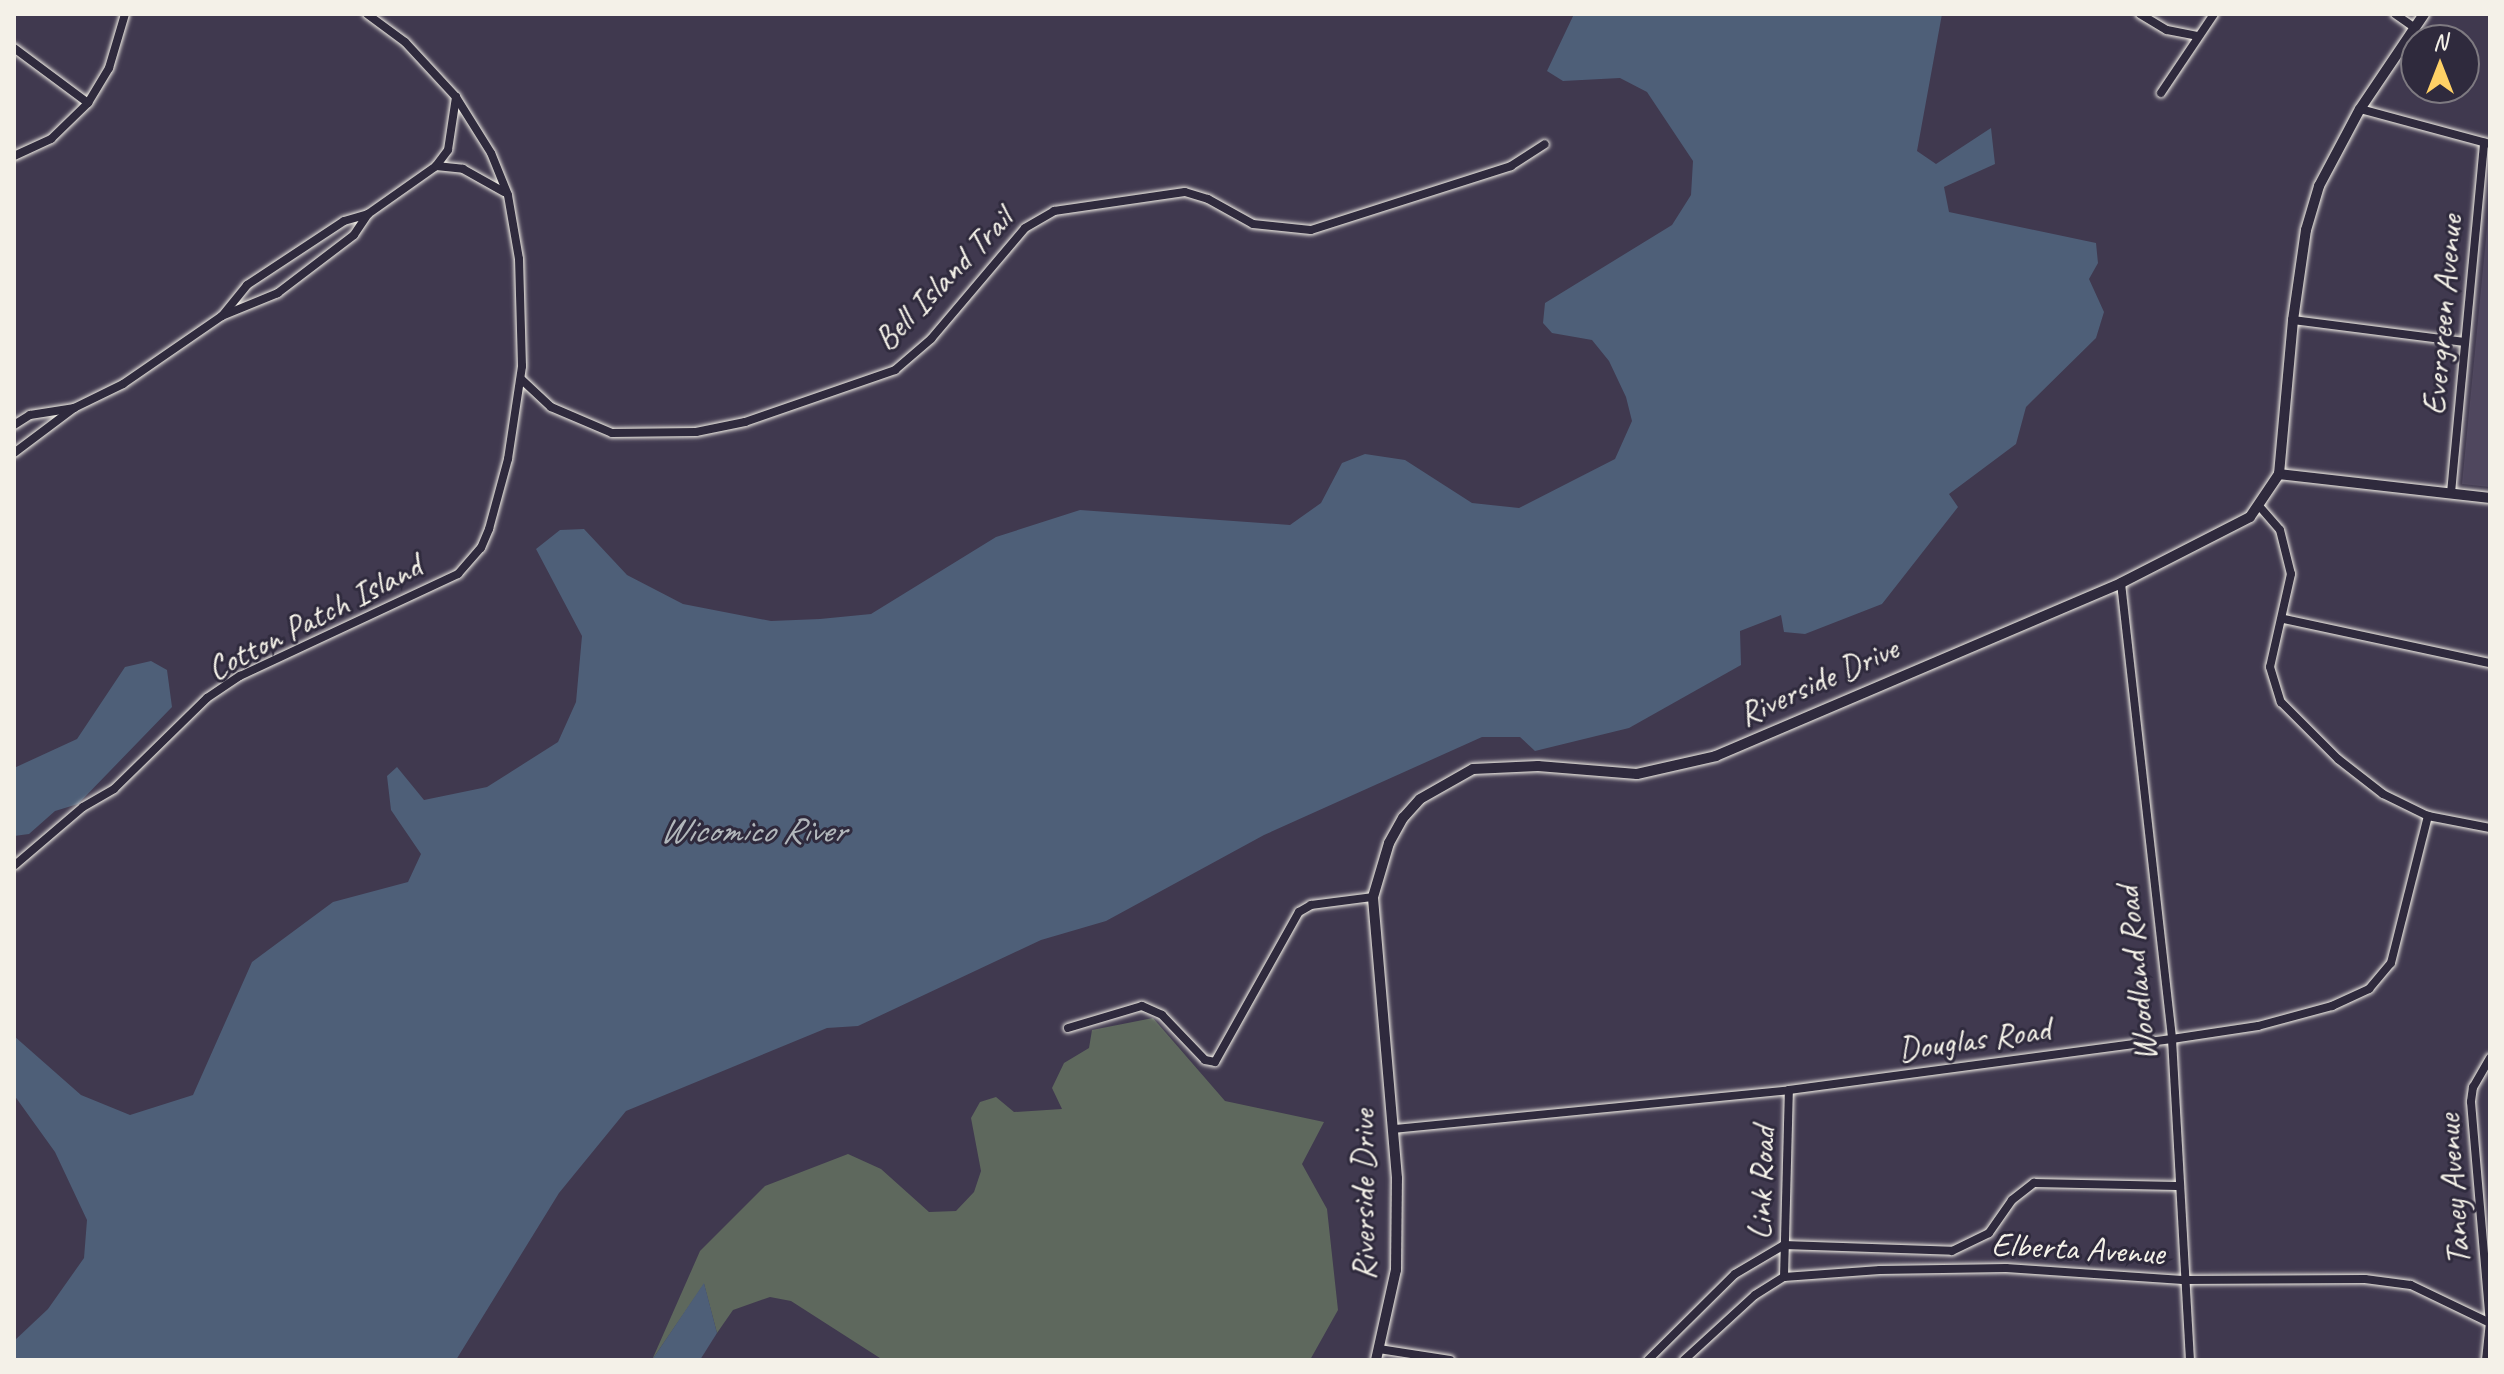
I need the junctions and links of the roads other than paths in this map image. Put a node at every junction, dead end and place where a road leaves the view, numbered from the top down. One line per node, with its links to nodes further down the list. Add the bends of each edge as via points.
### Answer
1 (125, 14): 10 (street, via 109,68)
2 (367, 14): 9 (street, via 405,42)
3 (2140, 14): 5 (street, via 2167,30)
4 (2214, 14): 5 (street)
5 (2198, 36): 8 (street)
6 (14, 48): 10 (street)
7 (2400, 50): 11 (street, Riverside Drive)
8 (2161, 93)
9 (456, 97): 15 (street, via 455,127); 16 (street, via 491,153)
10 (88, 103): 14 (street, via 51,139)
11 (2360, 109): 12 (street); 19 (street, Riverside Drive, via 2319,186 2306,230)
12 (2487, 143): 20 (street, Evergreen Avenue)
13 (1545, 144): 21 (street, Bell Island Trail, via 1511,166 1311,230 1253,224 1185,192 1054,211 1025,228 931,339 895,370 745,422 696,432 612,433 551,407)
14 (14, 156)
15 (436, 166): 16 (street, via 463,169); 17 (street)
16 (508, 195): 21 (street, via 519,259)
17 (368, 214): 18 (street, via 344,221 247,285); 18 (street, via 354,235 278,293)
18 (222, 316): 22 (street, via 123,384)
19 (2293, 320): 20 (street); 25 (street, Riverside Drive)
20 (2465, 342): 26 (street, Evergreen Avenue)
21 (521, 379): 34 (street, Cotton Patch Island, via 498,506 481,548 458,574 240,676 207,698 114,789 83,807)
22 (74, 408): 23 (street, via 30,415); 24 (street)
23 (14, 425)
24 (14, 453)
25 (2279, 474): 26 (street); 28 (street, Riverside Drive)
26 (2451, 493): 27 (street)
27 (2490, 498)
28 (2260, 507): 29 (street, Riverside Drive); 30 (street, via 2287,548 2291,594)
29 (2121, 583): 35 (street, Riverside Drive, via 1672,770 1637,774 1492,766 1459,774 1420,799 1403,818 1389,843); 37 (street, Woodland Road)
30 (2284, 619): 31 (street); 32 (street, via 2270,667 2281,702 2360,777)
31 (2490, 663)
32 (2428, 816): 33 (street); 37 (street, Douglas Road, via 2399,940 2391,963 2369,989 2332,1006 2258,1026)
33 (2490, 828)
34 (15, 865)
35 (1373, 897): 36 (street, via 1311,905 1299,912 1217,1059 1205,1060 1162,1015 1142,1006); 40 (street, Riverside Drive)
36 (1068, 1028)
37 (2172, 1039): 39 (street, Douglas Road); 41 (street, Woodland Road)
38 (2490, 1058): 45 (street, Taney Avenue, via 2473,1087 2471,1123)
39 (1789, 1090): 40 (street, Douglas Road); 42 (street, Link Road)
40 (1394, 1129): 46 (street, Riverside Drive, via 1396,1270)
41 (2177, 1186): 42 (street, via 2034,1183 2012,1200 1989,1233 1952,1251); 44 (street, Woodland Road)
42 (1784, 1245): 43 (street, Link Road); 48 (street, via 1735,1274)
43 (1784, 1277): 44 (street, Elberta Avenue, via 2006,1268); 49 (street, via 1755,1295)
44 (2183, 1280): 45 (street, Elberta Avenue, via 2395,1282 2428,1291); 50 (street, Woodland Road)
45 (2490, 1323): 51 (street, Taney Avenue)
46 (1378, 1354): 47 (street)
47 (1450, 1360)
48 (1648, 1360)
49 (1684, 1360)
50 (2190, 1360)
51 (2486, 1360)

